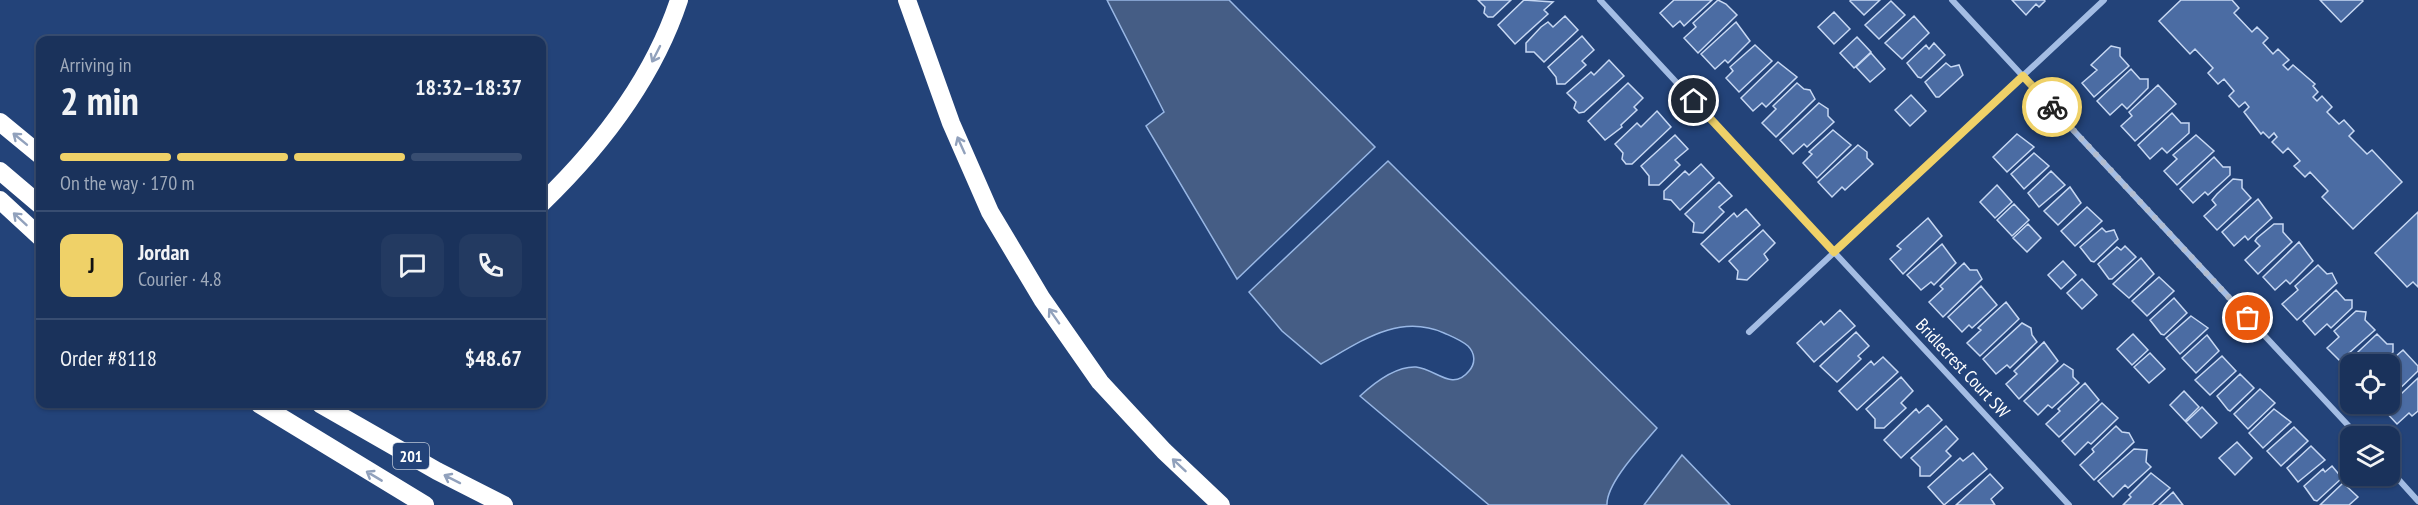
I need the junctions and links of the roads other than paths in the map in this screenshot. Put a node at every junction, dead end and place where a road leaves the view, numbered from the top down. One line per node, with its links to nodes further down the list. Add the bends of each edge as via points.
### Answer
1 (680, 0): 10 (highway, one-way to 10, via 637,89 587,156)
2 (907, 0): 23 (highway, one-way to 2, via 1164,452 1100,382 1042,300 990,212 951,123)
3 (1600, 0): 14 (street, Bridlecrest Court SW)
4 (1952, 0): 6 (street)
5 (2104, 0): 6 (street)
6 (2023, 76): 14 (street); 18 (street)
7 (0, 122): 8 (highway, one-way to 7)
8 (36, 152)
9 (0, 171): 12 (highway)
10 (546, 199)
11 (0, 200): 13 (highway, one-way to 11)
12 (36, 202)
13 (36, 233)
14 (1834, 252): 15 (street); 24 (street, Bridlecrest Court SW)
15 (1749, 332)
16 (266, 408): 21 (highway, one-way to 16)
17 (327, 408): 22 (highway, 201, one-way to 17)
18 (2349, 426)
19 (2400, 481): 20 (street)
20 (2418, 501)
21 (425, 505)
22 (504, 505)
23 (1221, 505)
24 (2069, 505)

